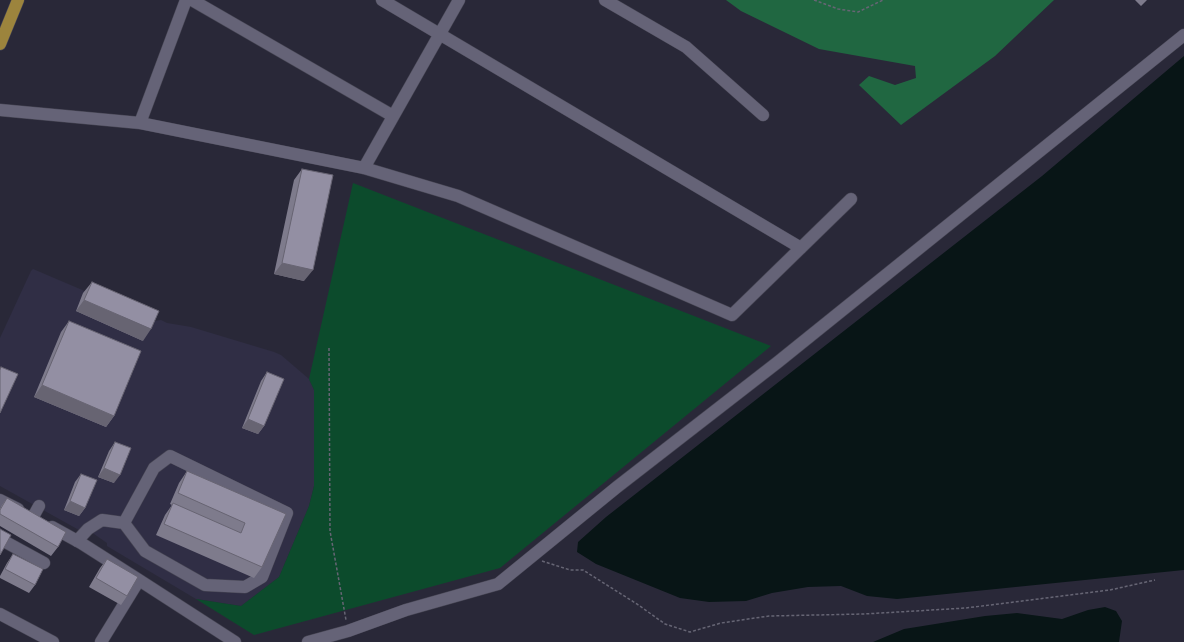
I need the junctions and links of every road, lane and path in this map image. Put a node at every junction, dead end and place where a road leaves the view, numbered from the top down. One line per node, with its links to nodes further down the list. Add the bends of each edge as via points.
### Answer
1 (18, 0): 11 (main road)
2 (186, 0): 15 (street)
3 (192, 0): 14 (street)
4 (382, 0): 9 (street)
5 (459, 0): 9 (street)
6 (605, 0): 13 (street, via 686,47)
7 (814, 0): 8 (path, via 838,9 858,12)
8 (883, 0)
9 (440, 34): 14 (street); 18 (street)
10 (1184, 35): 26 (street)
11 (0, 44)
12 (0, 110): 15 (street)
13 (763, 115)
14 (393, 116): 16 (street)
15 (140, 123): 16 (street)
16 (364, 168): 18 (street, via 458,196 732,315)
17 (851, 199): 18 (street)
18 (801, 248)
19 (329, 348): 31 (path, via 330,531)
20 (0, 500): 22 (street)
21 (39, 506): 22 (street)
22 (33, 517): 25 (street)
23 (124, 523): 23 (street, via 145,551 205,585 245,587 262,577 287,512 170,456 154,468); 25 (street, via 102,520 88,529)
24 (0, 538): 27 (street)
25 (77, 541): 28 (street)
26 (530, 559): 29 (path, via 570,570 583,570 665,624 690,632 721,623 769,616 966,608 1110,590); 31 (street, via 498,584 406,610)
27 (44, 563)
28 (139, 580): 33 (street); 34 (street)
29 (1155, 580)
30 (0, 614): 32 (street)
31 (348, 631): 35 (street)
32 (53, 642)
33 (101, 642)
34 (235, 642)
35 (308, 642)

